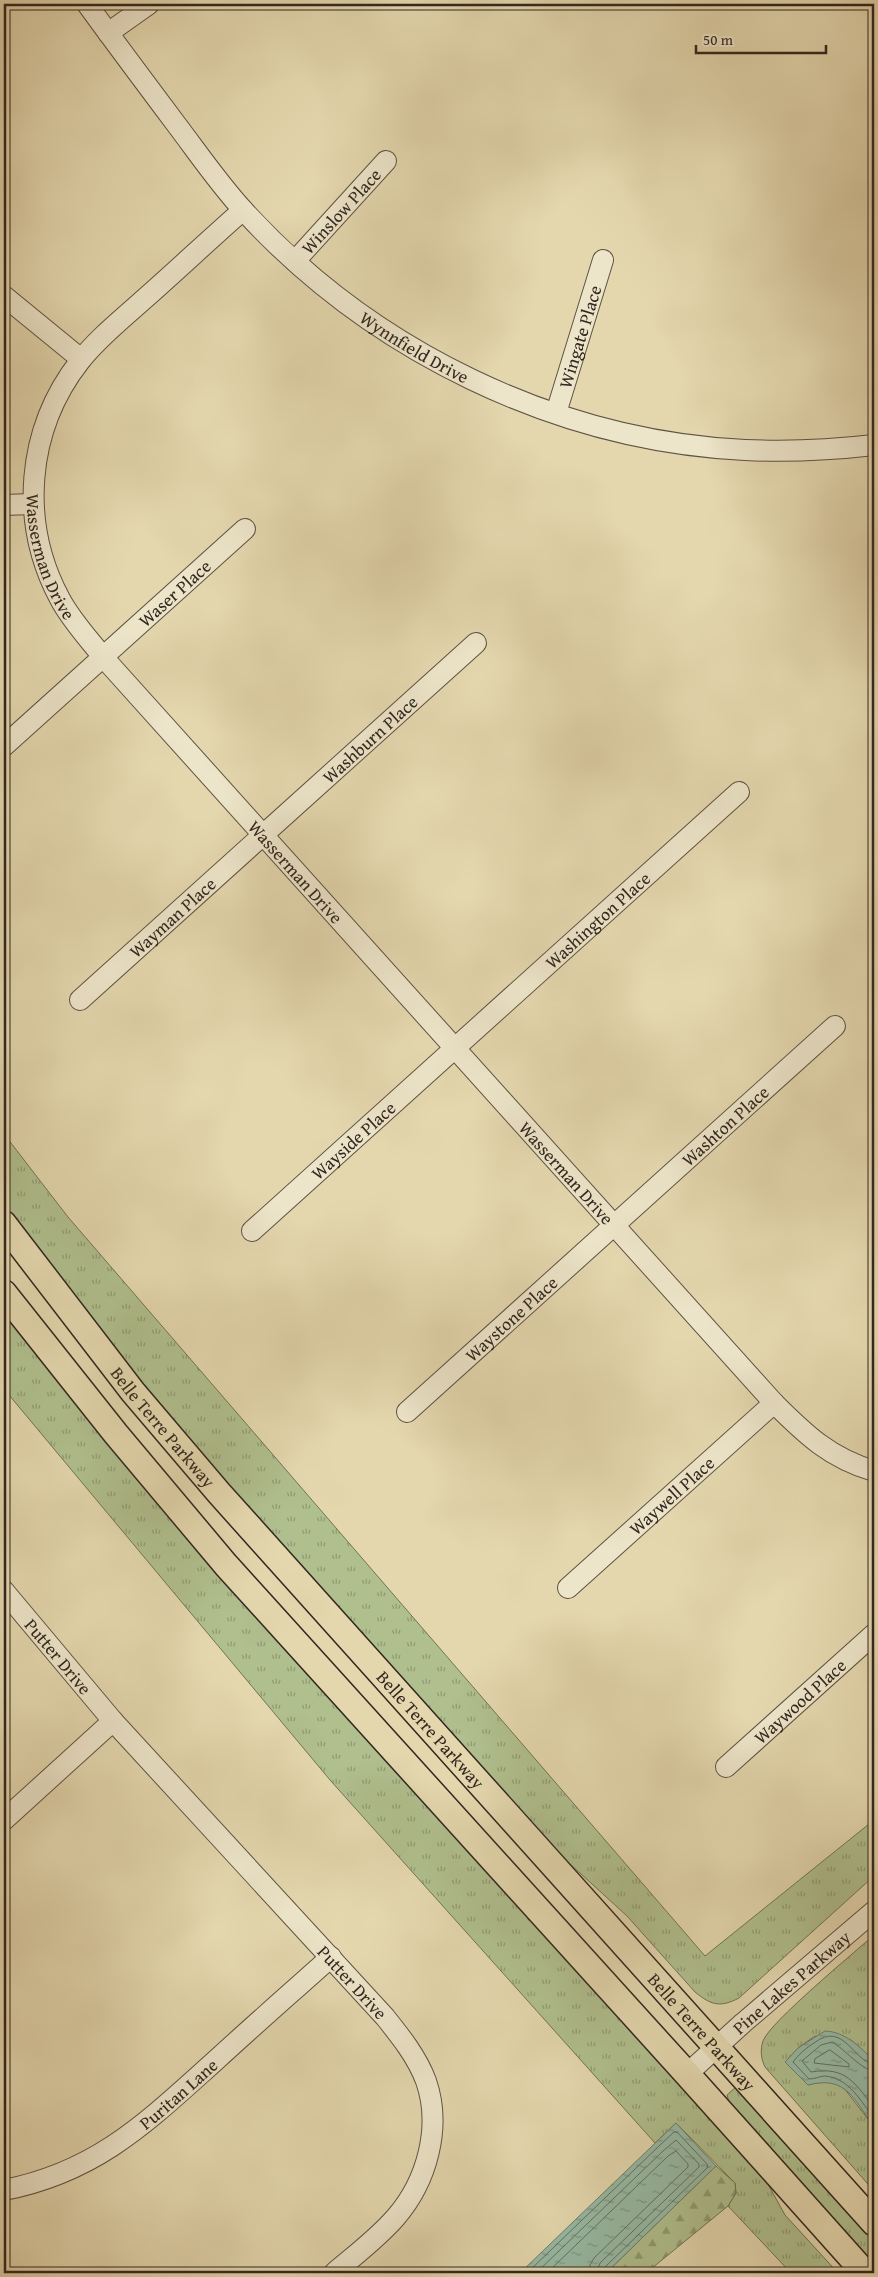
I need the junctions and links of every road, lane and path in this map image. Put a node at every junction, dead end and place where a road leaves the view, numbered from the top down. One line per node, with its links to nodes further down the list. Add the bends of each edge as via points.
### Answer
1 (87, 4): 3 (street, Wynnfield Drive)
2 (150, 4): 3 (street)
3 (108, 32): 5 (street, Wynnfield Drive)
4 (386, 161): 7 (street, Winslow Place)
5 (243, 210): 7 (street, Wynnfield Drive); 9 (street, Wasserman Drive)
6 (603, 260): 10 (street, Wingate Place)
7 (295, 261): 10 (street, Wynnfield Drive, via 369,320 412,347 475,380)
8 (4, 296): 9 (street)
9 (81, 359): 12 (street, Wasserman Drive, via 62,386 46,425 35,462)
10 (556, 413): 11 (street, Wynnfield Drive, via 636,434 719,448 807,450)
11 (874, 444)
12 (32, 504): 13 (street); 16 (street, Wasserman Drive, via 39,545 54,586 67,611)
13 (4, 505)
14 (245, 529): 16 (street, Waser Place)
15 (476, 643): 19 (street, Washburn Place)
16 (103, 657): 17 (street, Waser Place); 19 (street, Wasserman Drive)
17 (4, 746)
18 (739, 792): 22 (street, Washington Place)
19 (264, 835): 20 (street, Wayman Place); 22 (street, Wasserman Drive)
20 (80, 1000)
21 (835, 1026): 24 (street, Washton Place)
22 (455, 1048): 24 (street, Wasserman Drive); 25 (street, Wayside Place)
23 (4, 1224): 38 (main road, Belle Terre Parkway, via 109,1362 219,1493)
24 (615, 1226): 27 (street, Wasserman Drive); 28 (street, Waystone Place)
25 (252, 1231)
26 (4, 1293): 39 (main road, via 93,1406 226,1565)
27 (774, 1404): 29 (street, Wasserman Drive, via 821,1447); 30 (street, Waywell Place)
28 (408, 1412)
29 (874, 1471)
30 (568, 1588)
31 (4, 1591): 33 (street, Putter Drive)
32 (874, 1634): 34 (street, Waywood Place)
33 (113, 1721): 35 (street); 37 (street, Putter Drive)
34 (726, 1767)
35 (4, 1820)
36 (874, 1911): 38 (street, Pine Lakes Parkway)
37 (330, 1957): 40 (street, Puritan Lane, via 156,2115 123,2140 70,2171); 42 (street, Putter Drive, via 412,2052 426,2083 432,2118 427,2160 414,2192 395,2219)
38 (716, 2046): 39 (street, Pine Lakes Parkway); 41 (main road, Belle Terre Parkway)
39 (687, 2074): 43 (main road)
40 (4, 2190)
41 (874, 2223)
42 (334, 2273)
43 (864, 2273)

